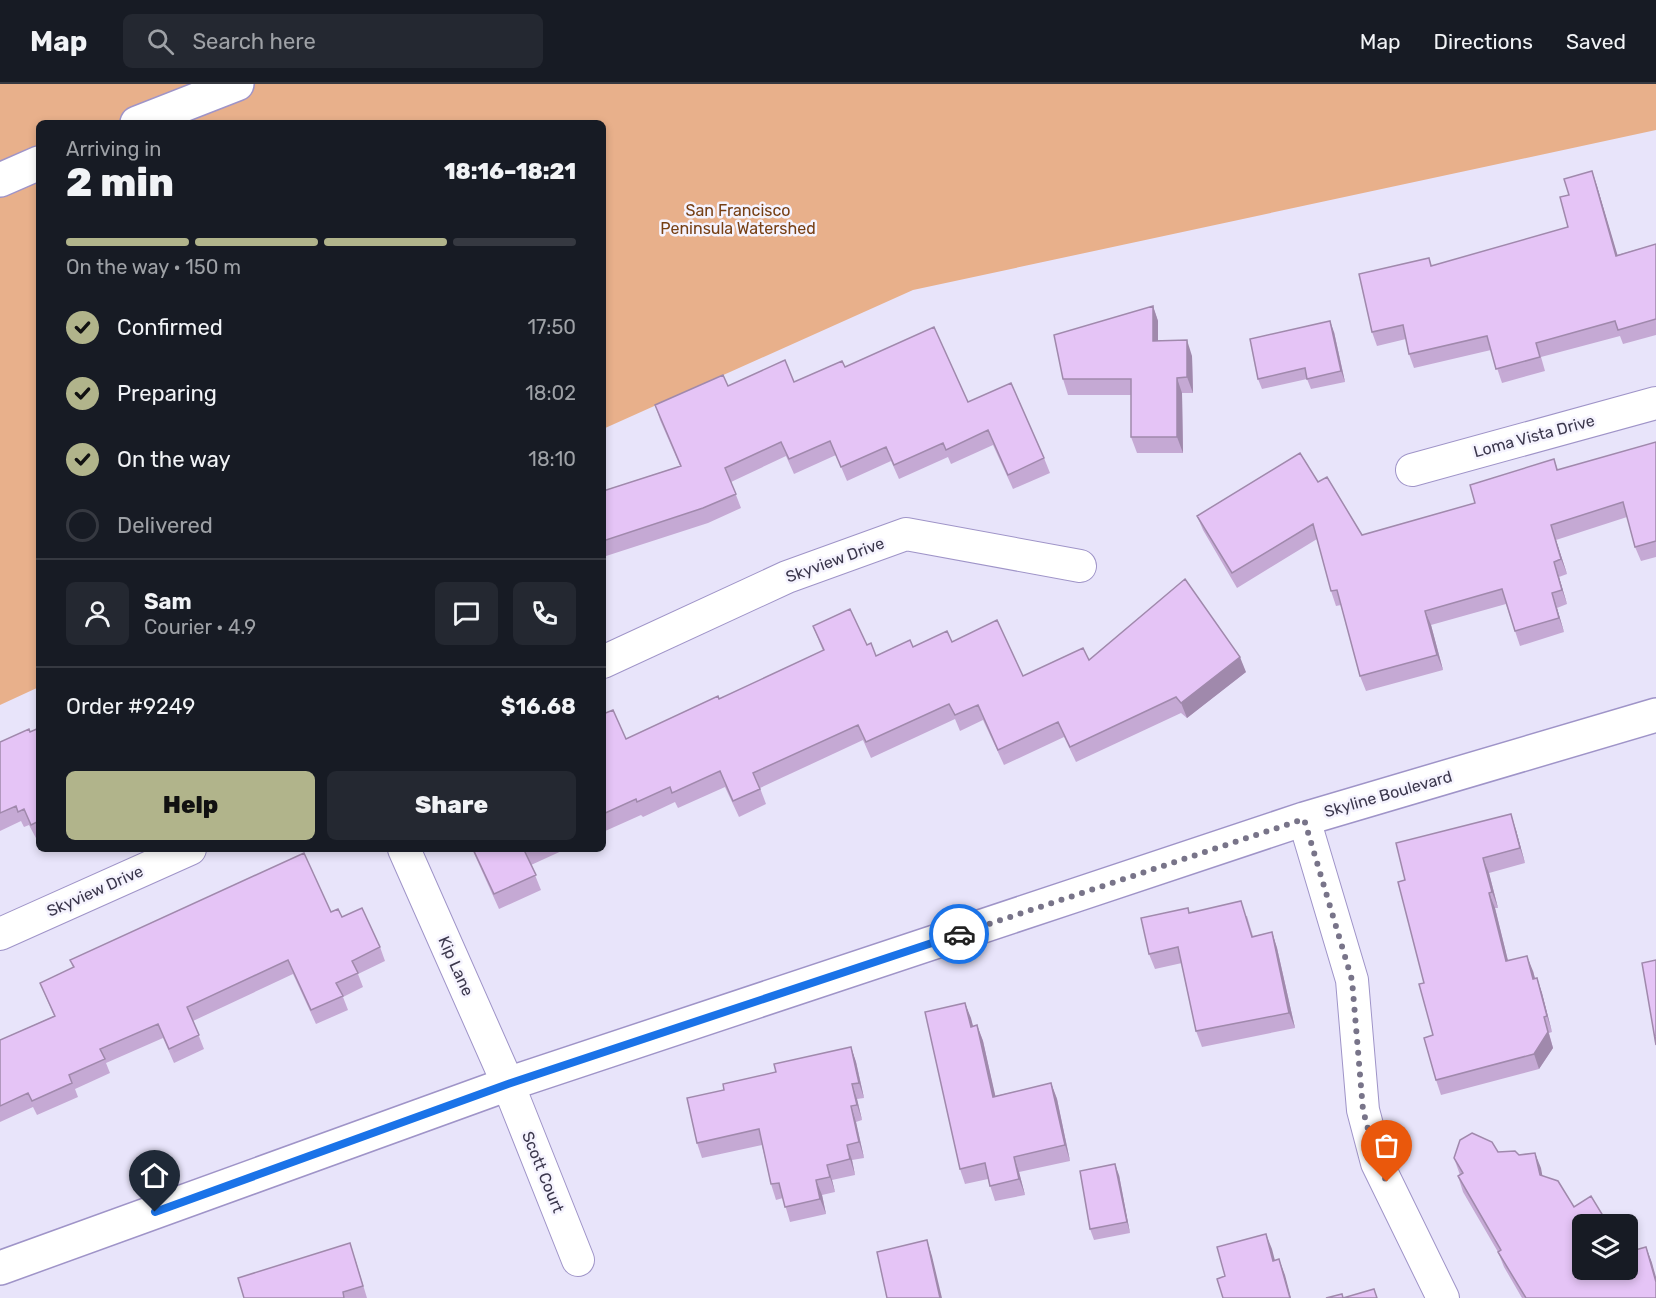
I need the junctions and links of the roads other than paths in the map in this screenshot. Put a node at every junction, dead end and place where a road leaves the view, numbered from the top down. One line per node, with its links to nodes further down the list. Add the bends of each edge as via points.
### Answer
1 (237, 84): 2 (main road)
2 (145, 120)
3 (36, 164): 4 (main road)
4 (0, 180)
5 (1656, 403): 6 (street, Loma Vista Drive)
6 (1412, 470)
7 (1080, 566): 8 (street, Skyview Drive, via 906,534 787,577)
8 (606, 661)
9 (1656, 715): 10 (main road, Skyline Boulevard)
10 (1304, 819): 14 (main road, Skyline Boulevard); 17 (street, via 1352,980 1363,1110 1377,1163)
11 (182, 852): 13 (street, Skyview Drive)
12 (405, 852): 14 (street, Kip Lane)
13 (0, 934)
14 (508, 1084): 15 (street, Scott Court); 16 (main road, Skyline Boulevard)
15 (578, 1260)
16 (0, 1268)
17 (1443, 1298)

